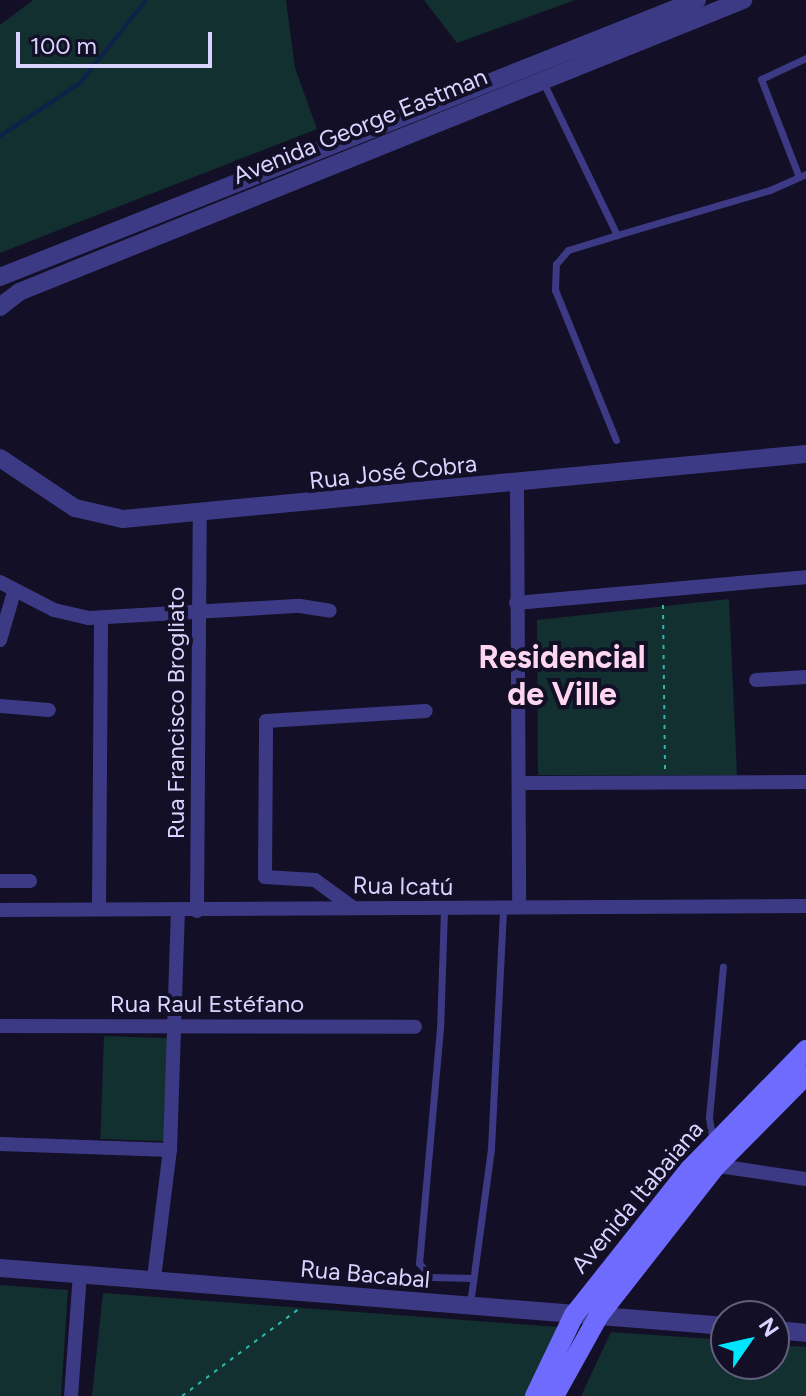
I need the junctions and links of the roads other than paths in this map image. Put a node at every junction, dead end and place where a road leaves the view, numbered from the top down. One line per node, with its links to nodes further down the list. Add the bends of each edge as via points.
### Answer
1 (697, 0): 7 (street, Avenida George Eastman)
2 (743, 0): 4 (street, Avenida George Eastman)
3 (806, 58): 5 (lane, via 761,79)
4 (540, 78): 6 (lane); 8 (street, Avenida George Eastman, via 19,292)
5 (803, 175): 6 (lane, via 770,190)
6 (617, 235): 9 (lane, via 568,250 556,264 555,290)
7 (0, 277)
8 (0, 307)
9 (616, 440)
10 (806, 454): 12 (street, Rua José Cobra)
11 (0, 458): 13 (street, Rua José Cobra, via 58,499 92,514 123,519)
12 (517, 484): 13 (street, Rua José Cobra); 17 (street)
13 (200, 514): 19 (street, Rua Francisco Brogliato)
14 (806, 577): 17 (street)
15 (0, 582): 16 (street)
16 (14, 592): 20 (street, via 54,610); 21 (street)
17 (516, 603): 28 (street)
18 (330, 611): 19 (street, via 300,606)
19 (197, 614): 20 (street); 39 (street, Rua Francisco Brogliato)
20 (101, 618): 35 (street)
21 (0, 640)
22 (806, 677): 23 (street)
23 (756, 680)
24 (0, 706): 25 (street)
25 (49, 710)
26 (426, 711): 32 (street, via 266,721 265,877 315,880)
27 (806, 782): 28 (street)
28 (519, 783): 33 (street)
29 (0, 881): 30 (street)
30 (30, 881)
31 (806, 906): 33 (street, Rua Icatú)
32 (352, 907): 37 (street, Rua Icatú); 39 (street, Rua Icatú)
33 (519, 907): 34 (street, Rua Icatú)
34 (503, 908): 37 (street, Rua Icatú); 53 (lane, via 491,1148)
35 (99, 909): 36 (street, Rua Icatú); 38 (street, Rua Icatú)
36 (0, 910)
37 (444, 910): 53 (lane, via 440,1028 419,1263 431,1277)
38 (178, 911): 39 (street, Rua Icatú); 41 (street)
39 (197, 911)
40 (723, 967): 48 (lane)
41 (178, 1025): 42 (street, Rua Raul Estéfano); 43 (street, Rua Raul Estéfano); 47 (street)
42 (0, 1026)
43 (415, 1027)
44 (806, 1050): 48 (main road, Avenida Itabaiana)
45 (806, 1075): 48 (main road, Avenida Itabaiana)
46 (0, 1144): 47 (street)
47 (170, 1150): 52 (street)
48 (709, 1156): 49 (street); 55 (main road, Avenida Itabaiana); 56 (main road, Avenida Itabaiana)
49 (806, 1179)
50 (0, 1268): 51 (street, Rua Bacabal)
51 (80, 1274): 52 (street, Rua Bacabal); 58 (street)
52 (154, 1278): 54 (street, Rua Bacabal)
53 (473, 1278): 54 (lane)
54 (470, 1308): 55 (street, Rua Bacabal)
55 (574, 1315): 56 (street, Rua Bacabal); 59 (main road, Avenida Itabaiana)
56 (599, 1315): 57 (street, Rua Bacabal); 60 (main road, Avenida Itabaiana)
57 (710, 1325)
58 (71, 1396)
59 (535, 1396)
60 (554, 1396)

